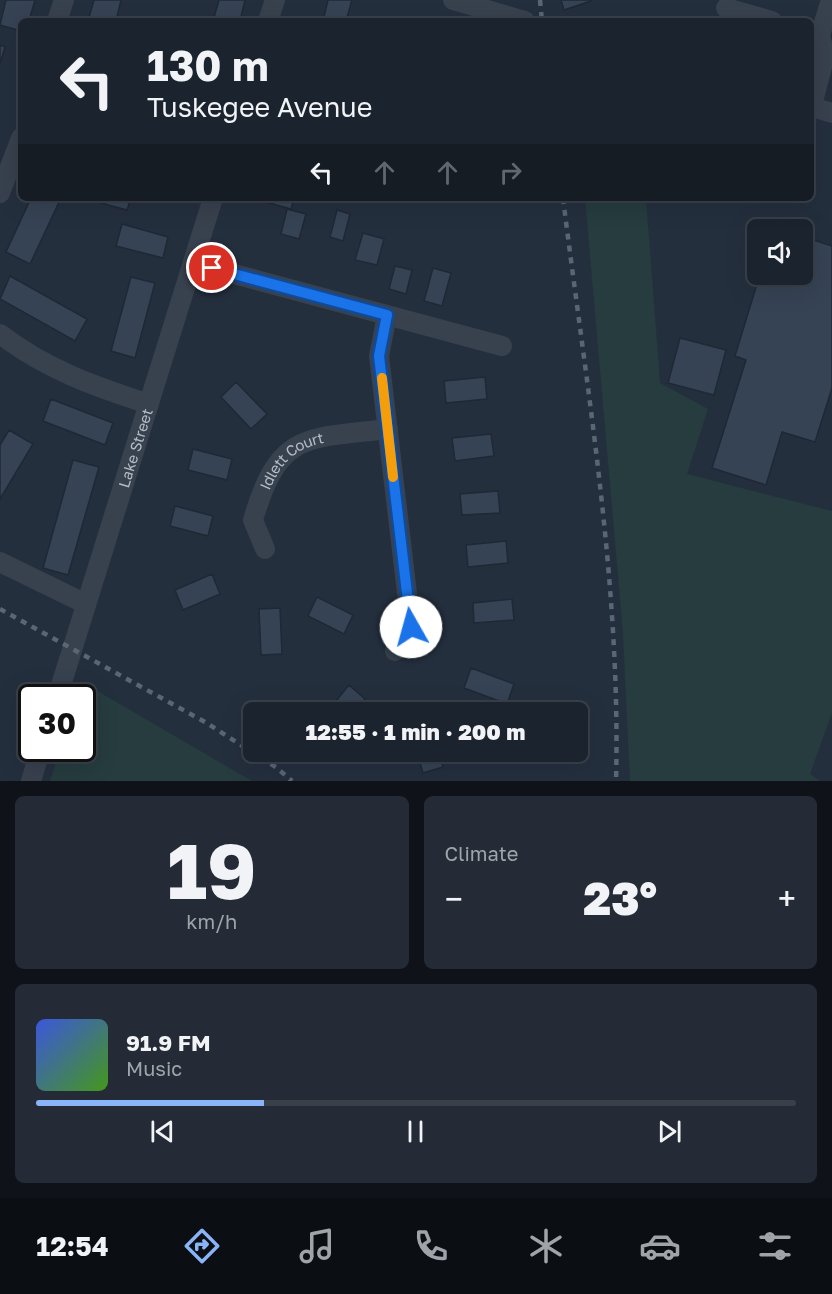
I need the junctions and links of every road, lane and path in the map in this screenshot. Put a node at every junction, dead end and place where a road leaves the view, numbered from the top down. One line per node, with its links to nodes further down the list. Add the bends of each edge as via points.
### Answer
1 (64, 0): 6 (street)
2 (274, 0): 7 (street)
3 (453, 0): 8 (street)
4 (831, 0): 10 (street)
5 (726, 8): 9 (street)
6 (58, 18)
7 (269, 18)
8 (515, 18)
9 (761, 18)
10 (816, 34): 11 (street, via 825,56)
11 (814, 98)
12 (814, 107): 13 (street)
13 (832, 113)
14 (18, 146): 15 (street)
15 (0, 193)
16 (212, 201): 17 (street, Lake Street)
17 (193, 263): 18 (street); 21 (street, Lake Street)
18 (387, 315): 20 (street); 22 (street, via 379,356)
19 (0, 334): 21 (street, via 63,372)
20 (502, 346)
21 (149, 404): 25 (street, Lake Street)
22 (388, 429): 23 (street, Idlett Court, via 318,437 285,454 263,486 253,520); 26 (street, via 411,627)
23 (265, 549)
24 (0, 562): 25 (street)
25 (86, 604): 27 (street, Lake Street)
26 (395, 651)
27 (61, 684)
28 (37, 762): 29 (street)
29 (31, 781)

